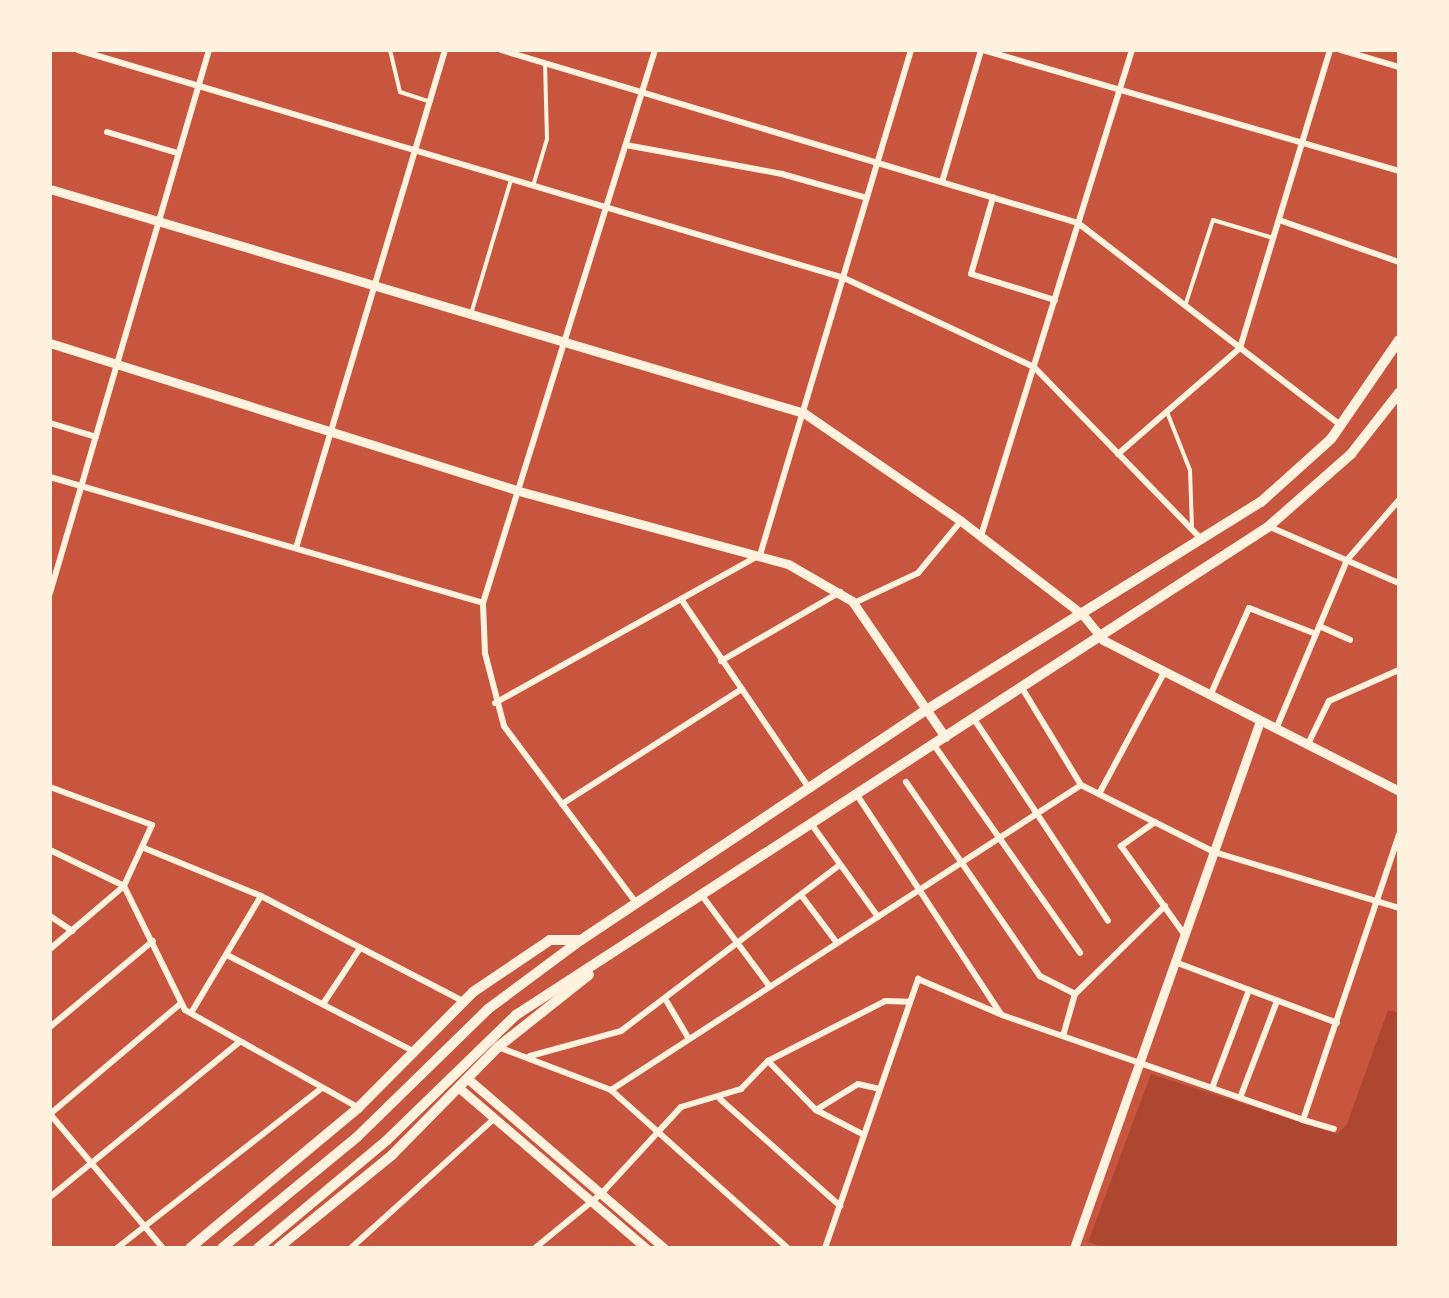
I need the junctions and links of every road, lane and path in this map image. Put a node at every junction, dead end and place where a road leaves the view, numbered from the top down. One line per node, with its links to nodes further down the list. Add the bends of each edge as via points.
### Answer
1 (78, 50): 14 (street)
2 (115, 50): 14 (street)
3 (209, 50): 17 (street)
4 (390, 50): 20 (lane, via 400,92)
5 (445, 50): 20 (street)
6 (501, 50): 13 (street)
7 (655, 50): 19 (street)
8 (911, 50): 26 (street)
9 (982, 50): 18 (street); 29 (street)
10 (1132, 50): 18 (street)
11 (1330, 50): 22 (street)
12 (1341, 50): 16 (street)
13 (518, 52): 15 (street)
14 (112, 61): 17 (street)
15 (544, 63): 19 (street); 30 (lane, via 547,139)
16 (1399, 67)
17 (199, 84): 24 (street); 25 (street)
18 (1120, 90): 22 (street); 37 (street)
19 (642, 92): 23 (street); 26 (street)
20 (430, 102): 24 (street)
21 (106, 132): 25 (street)
22 (1302, 142): 27 (street); 35 (street)
23 (626, 145): 33 (street, via 782,174); 34 (street)
24 (415, 151): 28 (street); 41 (street)
25 (177, 153): 36 (street)
26 (878, 163): 29 (street); 33 (street)
27 (1399, 170)
28 (510, 180): 30 (street); 44 (lane)
29 (942, 182): 32 (street)
30 (533, 186): 34 (street)
31 (50, 189): 36 (street)
32 (993, 197): 37 (street); 42 (street, via 972,274)
33 (867, 198): 40 (street)
34 (608, 208): 40 (street); 47 (street)
35 (1278, 220): 38 (street); 39 (street)
36 (158, 221): 41 (street); 49 (street)
37 (1078, 223): 42 (street); 43 (street)
38 (1273, 238): 43 (lane, via 1213,220); 48 (street)
39 (1399, 262)
40 (844, 278): 50 (street); 53 (street)
41 (374, 286): 44 (street); 56 (street)
42 (1054, 300): 50 (street)
43 (1186, 306): 48 (street)
44 (471, 315): 47 (street)
45 (1399, 340): 55 (main road)
46 (50, 344): 49 (street)
47 (567, 344): 53 (street); 61 (street)
48 (1240, 348): 52 (street); 55 (street)
49 (116, 364): 56 (street); 57 (street)
50 (1034, 367): 58 (street); 66 (street)
51 (1398, 398): 64 (main road, via 1350,454)
52 (1166, 412): 58 (street); 65 (lane, via 1190,470)
53 (804, 414): 63 (street); 69 (street)
54 (50, 423): 57 (street)
55 (1341, 426): 67 (main road, via 1261,502)
56 (331, 432): 61 (street); 68 (street)
57 (96, 436): 60 (street)
58 (1118, 454): 65 (street)
59 (50, 478): 60 (street)
60 (81, 486): 68 (street); 72 (street)
61 (519, 491): 69 (street); 76 (street)
62 (1399, 500): 70 (street)
63 (962, 521): 66 (street); 75 (street, via 918,573)
64 (1268, 526): 70 (street); 79 (main road)
65 (1192, 530): 67 (street)
66 (981, 536): 77 (street)
67 (1202, 540): 77 (main road)
68 (296, 548): 76 (street)
69 (760, 555): 73 (street); 74 (street)
70 (1347, 560): 71 (street); 78 (street)
71 (1399, 582)
72 (50, 591)
73 (840, 592): 75 (street); 81 (street)
74 (681, 599): 81 (street); 87 (street)
75 (853, 603): 88 (street)
76 (483, 604): 87 (street)
77 (1083, 614): 79 (street); 88 (main road)
78 (1318, 630): 80 (street); 86 (street, via 1249,608); 91 (street)
79 (1103, 640): 83 (street); 84 (main road)
80 (1350, 640)
81 (721, 661): 85 (street)
82 (1399, 670): 94 (street, via 1330,701)
83 (1164, 673): 86 (street); 100 (street)
84 (1022, 688): 89 (main road); 96 (street)
85 (740, 690): 98 (street); 102 (street)
86 (1210, 696): 90 (street)
87 (495, 703): 102 (street, via 504,726)
88 (928, 709): 92 (street); 98 (main road)
89 (974, 719): 92 (main road); 103 (street)
90 (1260, 721): 91 (street); 110 (street)
91 (1276, 729): 94 (street)
92 (945, 737): 93 (main road)
93 (934, 744): 101 (main road); 107 (street)
94 (1308, 744): 99 (street)
95 (906, 782): 111 (street)
96 (1081, 785): 100 (street); 103 (street)
97 (50, 787): 108 (street, via 152,825)
98 (808, 788): 119 (main road)
99 (1399, 792)
100 (1099, 794): 104 (street)
101 (857, 795): 105 (main road); 114 (street)
102 (562, 804): 119 (street)
103 (1039, 812): 107 (street); 124 (street)
104 (1155, 822): 110 (street); 120 (street, via 1121,846)
105 (812, 825): 112 (street); 117 (main road)
106 (1399, 835): 118 (street)
107 (999, 838): 111 (street); 133 (street)
108 (144, 848): 113 (street); 116 (street)
109 (50, 850): 113 (street)
110 (1214, 852): 118 (street); 126 (street)
111 (962, 862): 114 (street); 139 (street, via 1040,976)
112 (840, 864): 115 (street); 123 (street)
113 (124, 886): 125 (street); 128 (street)
114 (920, 889): 123 (street); 147 (street)
115 (801, 895): 129 (street); 130 (street)
116 (262, 896): 131 (street); 134 (street)
117 (704, 897): 129 (street); 136 (main road)
118 (1376, 899): 121 (street); 148 (street)
119 (637, 904): 127 (main road)
120 (1164, 906): 126 (street); 139 (street)
121 (1399, 908)
122 (50, 916): 125 (street)
123 (878, 917): 130 (street)
124 (1108, 921)
125 (72, 932): 132 (street)
126 (1185, 934): 135 (street)
127 (581, 940): 141 (main road, via 550,940); 183 (main road, via 488,1009 357,1137)
128 (153, 941): 144 (street); 149 (street)
129 (739, 944): 137 (street); 142 (street)
130 (837, 944): 137 (street)
131 (360, 948): 141 (street); 145 (street)
132 (50, 950)
133 (1080, 953)
134 (227, 955): 145 (street); 146 (street)
135 (1176, 962): 138 (street); 157 (street)
136 (598, 968): 153 (main road); 184 (main road, via 561,982 516,1015 386,1140)
137 (770, 987): 151 (street)
138 (1249, 990): 140 (street); 162 (street)
139 (1075, 994): 150 (street)
140 (1277, 1000): 148 (street); 164 (street)
141 (463, 1001): 154 (main road)
142 (667, 1002): 151 (street); 155 (street, via 621,1031)
143 (908, 1002): 147 (street, via 918,979); 156 (street, via 885,1001); 161 (street)
144 (180, 1004): 146 (street); 168 (street)
145 (323, 1004): 154 (street)
146 (191, 1014): 152 (street)
147 (1002, 1015): 150 (street)
148 (1337, 1023): 170 (street)
149 (50, 1027)
150 (1063, 1036): 157 (street)
151 (689, 1039): 163 (street)
152 (238, 1043): 159 (street); 174 (street)
153 (498, 1047): 155 (street); 158 (main road)
154 (414, 1051): 166 (main road)
155 (530, 1056): 163 (street)
156 (768, 1060): 165 (street); 167 (street)
157 (1140, 1063): 162 (street); 192 (street)
158 (467, 1078): 160 (main road); 175 (street)
159 (322, 1088): 166 (street); 179 (street)
160 (458, 1088): 169 (street); 185 (main road, via 392,1155)
161 (880, 1088): 167 (street, via 858,1084); 173 (street)
162 (1212, 1088): 164 (street)
163 (611, 1090): 172 (street)
164 (1240, 1098): 170 (street)
165 (720, 1099): 172 (street, via 680,1107); 178 (street)
166 (358, 1108): 182 (main road)
167 (816, 1110): 173 (street)
168 (50, 1114): 174 (street)
169 (494, 1118): 177 (street); 186 (street)
170 (1304, 1120): 171 (street)
171 (1334, 1128)
172 (656, 1134): 175 (street); 190 (street)
173 (864, 1135): 178 (street)
174 (92, 1164): 176 (street); 179 (street)
175 (601, 1194): 177 (street); 189 (street)
176 (50, 1197)
177 (591, 1202): 187 (street); 188 (street)
178 (840, 1206): 191 (street)
179 (146, 1225): 180 (street); 181 (street)
180 (118, 1248)
181 (163, 1248)
182 (190, 1248)
183 (222, 1248)
184 (258, 1248)
185 (278, 1248)
186 (351, 1248)
187 (535, 1248)
188 (646, 1248)
189 (664, 1248)
190 (788, 1248)
191 (825, 1248)
192 (1074, 1248)

